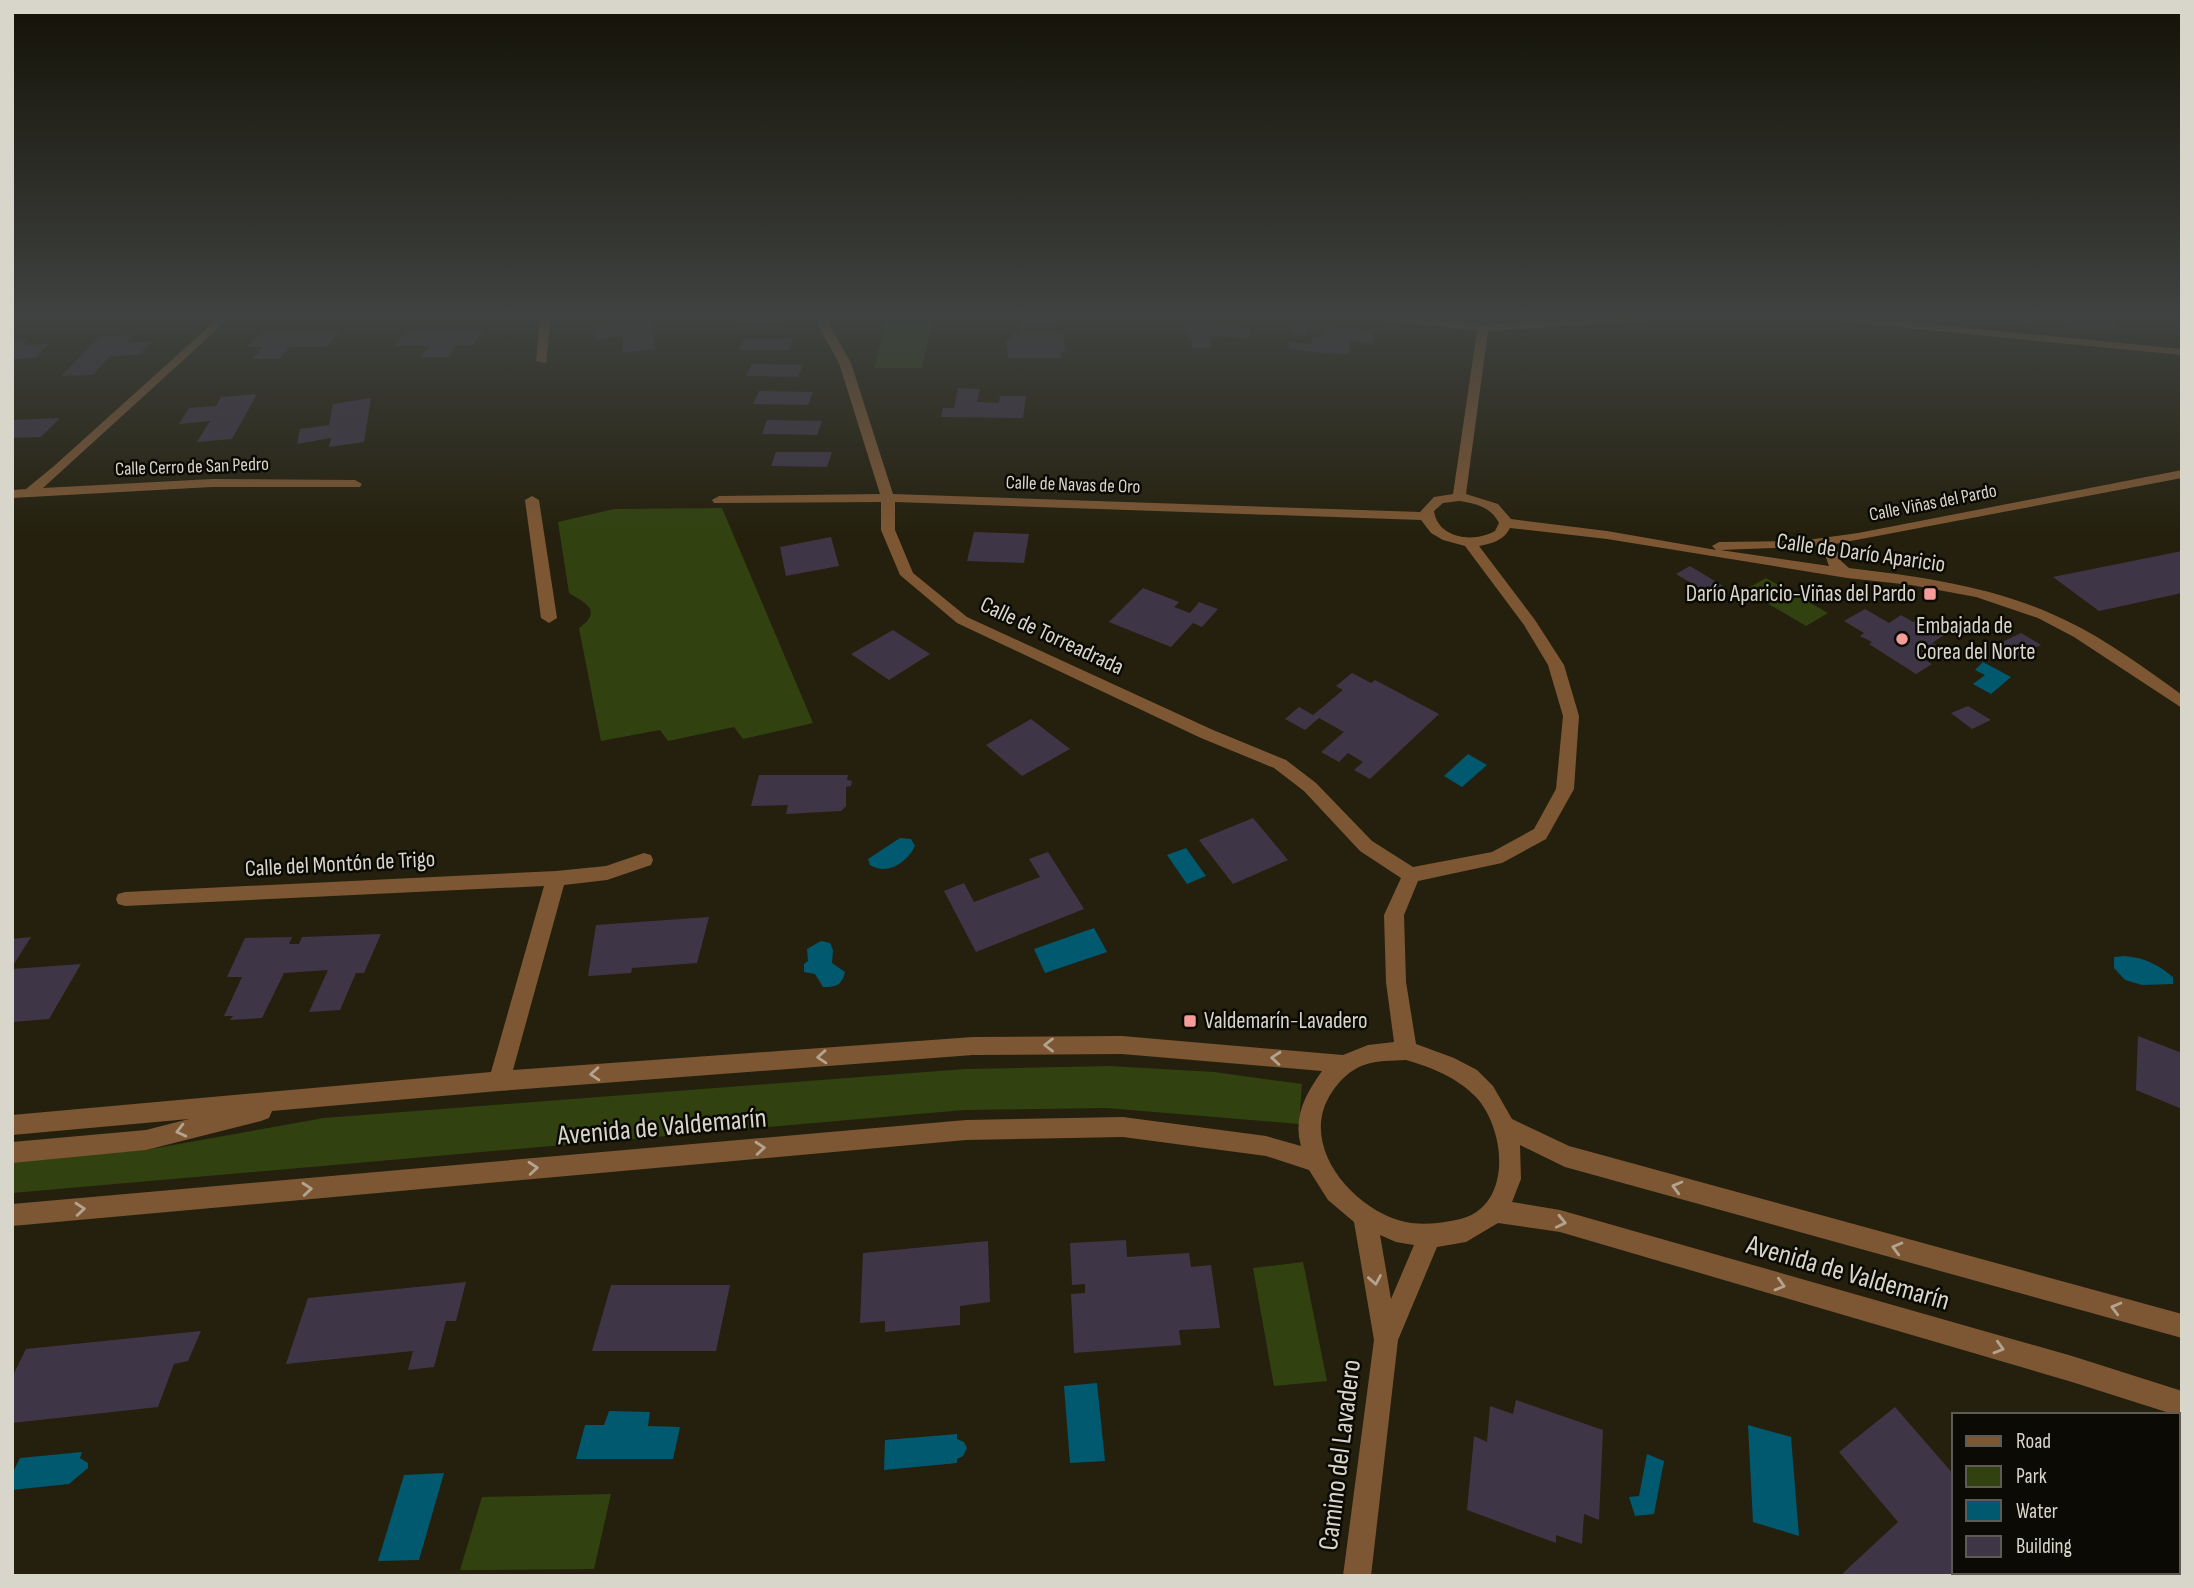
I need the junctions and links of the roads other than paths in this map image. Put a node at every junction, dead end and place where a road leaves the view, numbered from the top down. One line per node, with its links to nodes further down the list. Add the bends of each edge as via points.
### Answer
1 (148, 387): 6 (street)
2 (853, 387): 9 (street, Calle de Torreadrada)
3 (1475, 387): 8 (street)
4 (2182, 474): 15 (street, Calle Viñas del Pardo)
5 (355, 484): 6 (street, Calle Cerro de San Pedro, via 212,483)
6 (30, 493): 7 (street, Calle Cerro de San Pedro); 12 (street)
7 (12, 494)
8 (1459, 497): 13 (street, via 1431,505); 14 (street, via 1496,508)
9 (888, 498): 10 (street, Calle de Navas de Oro); 13 (street, Calle de Navas de Oro); 24 (street, Calle de Torreadrada, via 888,530 907,575 962,620 1280,764 1310,787 1366,846)
10 (719, 499)
11 (532, 500): 21 (street)
12 (12, 502)
13 (1426, 516): 16 (street, via 1437,531)
14 (1506, 523): 16 (street, via 1499,537); 18 (street, Calle de Darío Aparicio)
15 (1827, 541): 17 (street, Calle Viñas del Pardo); 20 (street, via 1834,563)
16 (1469, 542): 24 (street, via 1556,665 1571,716 1565,789 1540,834 1496,858)
17 (1800, 545): 18 (street, Calle Viñas del Pardo); 19 (street)
18 (1688, 547): 19 (street, Calle de Darío Aparicio)
19 (1807, 568): 20 (street, Calle de Darío Aparicio)
20 (1847, 574): 22 (street, Calle de Darío Aparicio, via 1970,592 2041,614 2116,654)
21 (549, 618)
22 (2182, 703)
23 (644, 860): 25 (street, Calle del Montón de Trigo, via 607,873)
24 (1411, 875): 27 (street, via 1394,915 1396,982)
25 (556, 878): 26 (street, Calle del Montón de Trigo); 29 (street)
26 (125, 900)
27 (1406, 1051): 28 (street, via 1372,1053); 32 (street, via 1435,1058 1469,1077 1492,1101)
28 (1344, 1064): 29 (street, one-way to 29, via 1122,1045 973,1046); 34 (street, via 1324,1082 1315,1098 1309,1123)
29 (499, 1081): 30 (street)
30 (319, 1097): 31 (street); 33 (street, one-way to 33, via 146,1140)
31 (12, 1125)
32 (1508, 1128): 35 (street, via 1512,1175); 39 (street, Avenida de Valdemarín, one-way to 32, via 1565,1156)
33 (12, 1153)
34 (1315, 1161): 36 (street, Avenida de Valdemarín, one-way to 34, via 966,1130 1122,1128 1266,1146); 37 (street, via 1339,1197)
35 (1494, 1211): 38 (street, via 1467,1230); 41 (street, Avenida de Valdemarín, one-way to 41, via 1573,1225)
36 (12, 1215)
37 (1365, 1219): 38 (street, via 1397,1233); 40 (street, Camino del Lavadero, one-way to 40)
38 (1429, 1237): 40 (street, Camino del Lavadero)
39 (2182, 1326)
40 (1386, 1340): 42 (street, Camino del Lavadero)
41 (2182, 1404)
42 (1361, 1575)

